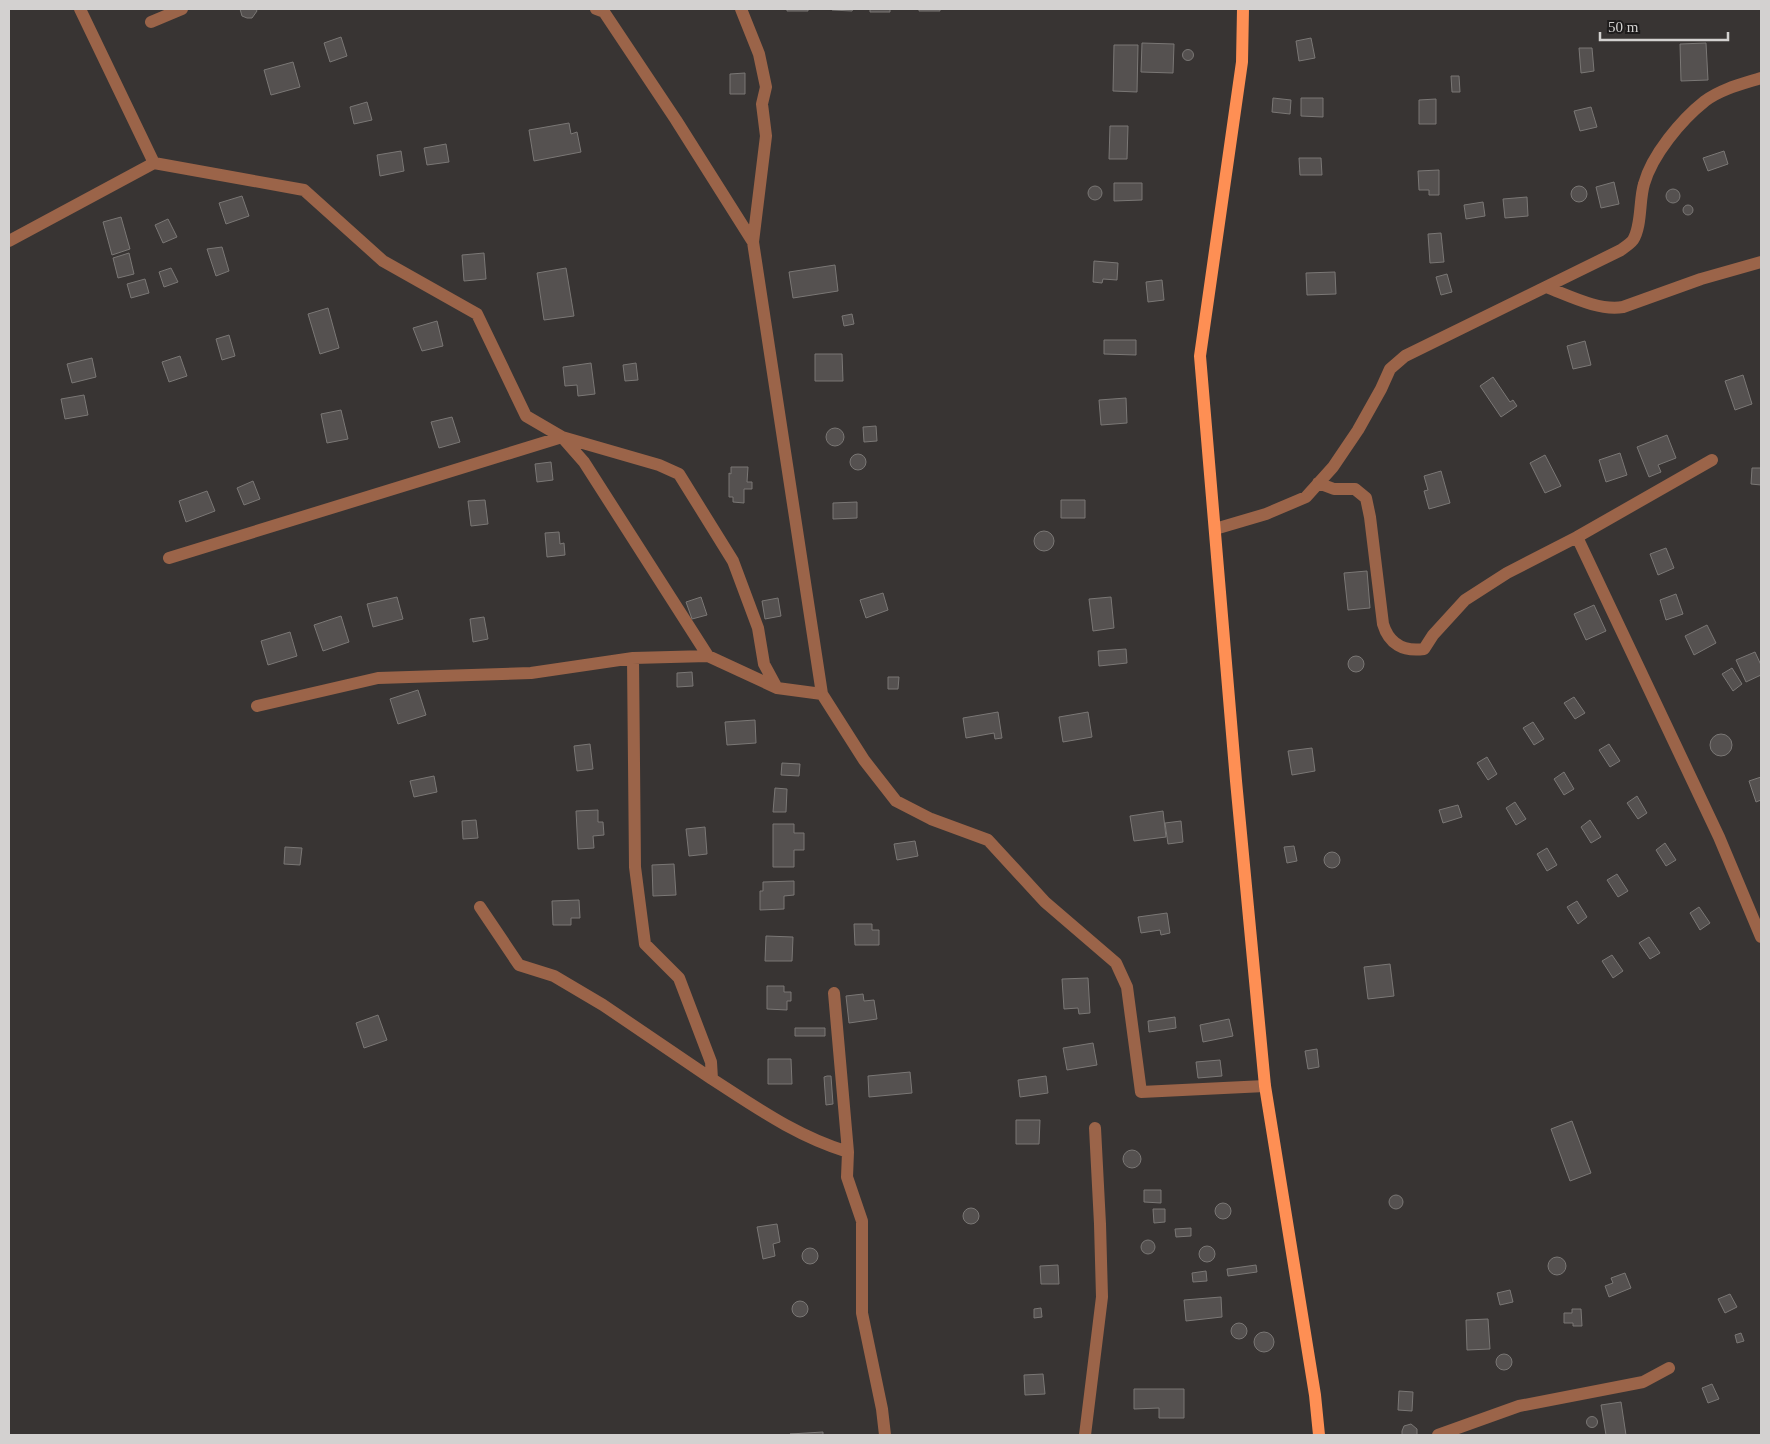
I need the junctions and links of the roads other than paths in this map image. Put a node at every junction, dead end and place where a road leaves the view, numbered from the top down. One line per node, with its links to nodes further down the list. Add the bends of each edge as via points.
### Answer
1 (80, 9): 8 (street)
2 (182, 9): 6 (street)
3 (596, 9): 10 (street, via 604,12 621,37)
4 (741, 9): 10 (street, via 759,54 766,87 762,104 766,136)
5 (1244, 9): 16 (main road, via 1242,62 1200,356)
6 (151, 22)
7 (1761, 78): 12 (street, via 1731,87 1705,100 1660,150 1643,185 1633,240 1621,250)
8 (154, 162): 9 (street); 13 (street, via 304,190 383,261 478,314 526,416)
9 (9, 240)
10 (753, 242): 22 (street)
11 (1761, 262): 12 (street, via 1623,307 1600,306)
12 (1546, 287): 15 (street, via 1405,356 1390,369 1358,430)
13 (562, 437): 18 (street); 19 (street, via 584,462); 21 (street, via 659,465 679,474 733,561 758,628 764,664)
14 (1712, 460): 17 (street)
15 (1318, 483): 16 (street, via 1306,497 1266,514); 17 (street, via 1334,489 1355,489 1366,498 1383,624 1394,643 1406,649 1424,649 1432,635 1464,600 1507,573)
16 (1215, 529): 28 (main road)
17 (1577, 537): 25 (street, via 1719,837)
18 (169, 558)
19 (708, 656): 20 (street); 21 (street)
20 (633, 658): 23 (street, via 531,673 378,678); 27 (street, via 635,867 645,944 679,978 711,1062)
21 (777, 688): 22 (street)
22 (822, 694): 28 (street, via 864,760 896,800 931,819 988,840 1045,902 1116,963 1127,987 1141,1092)
23 (257, 706)
24 (480, 907): 27 (street, via 519,966 554,976)
25 (1761, 937)
26 (834, 993): 30 (street)
27 (712, 1079): 30 (street, via 781,1123 822,1144)
28 (1265, 1086): 34 (main road, via 1315,1395)
29 (1095, 1128): 33 (street, via 1102,1297)
30 (848, 1152): 32 (street, via 848,1177 862,1221 862,1313)
31 (1669, 1368): 35 (street, via 1643,1382 1519,1406)
32 (885, 1435)
33 (1085, 1435)
34 (1318, 1435)
35 (1438, 1435)

